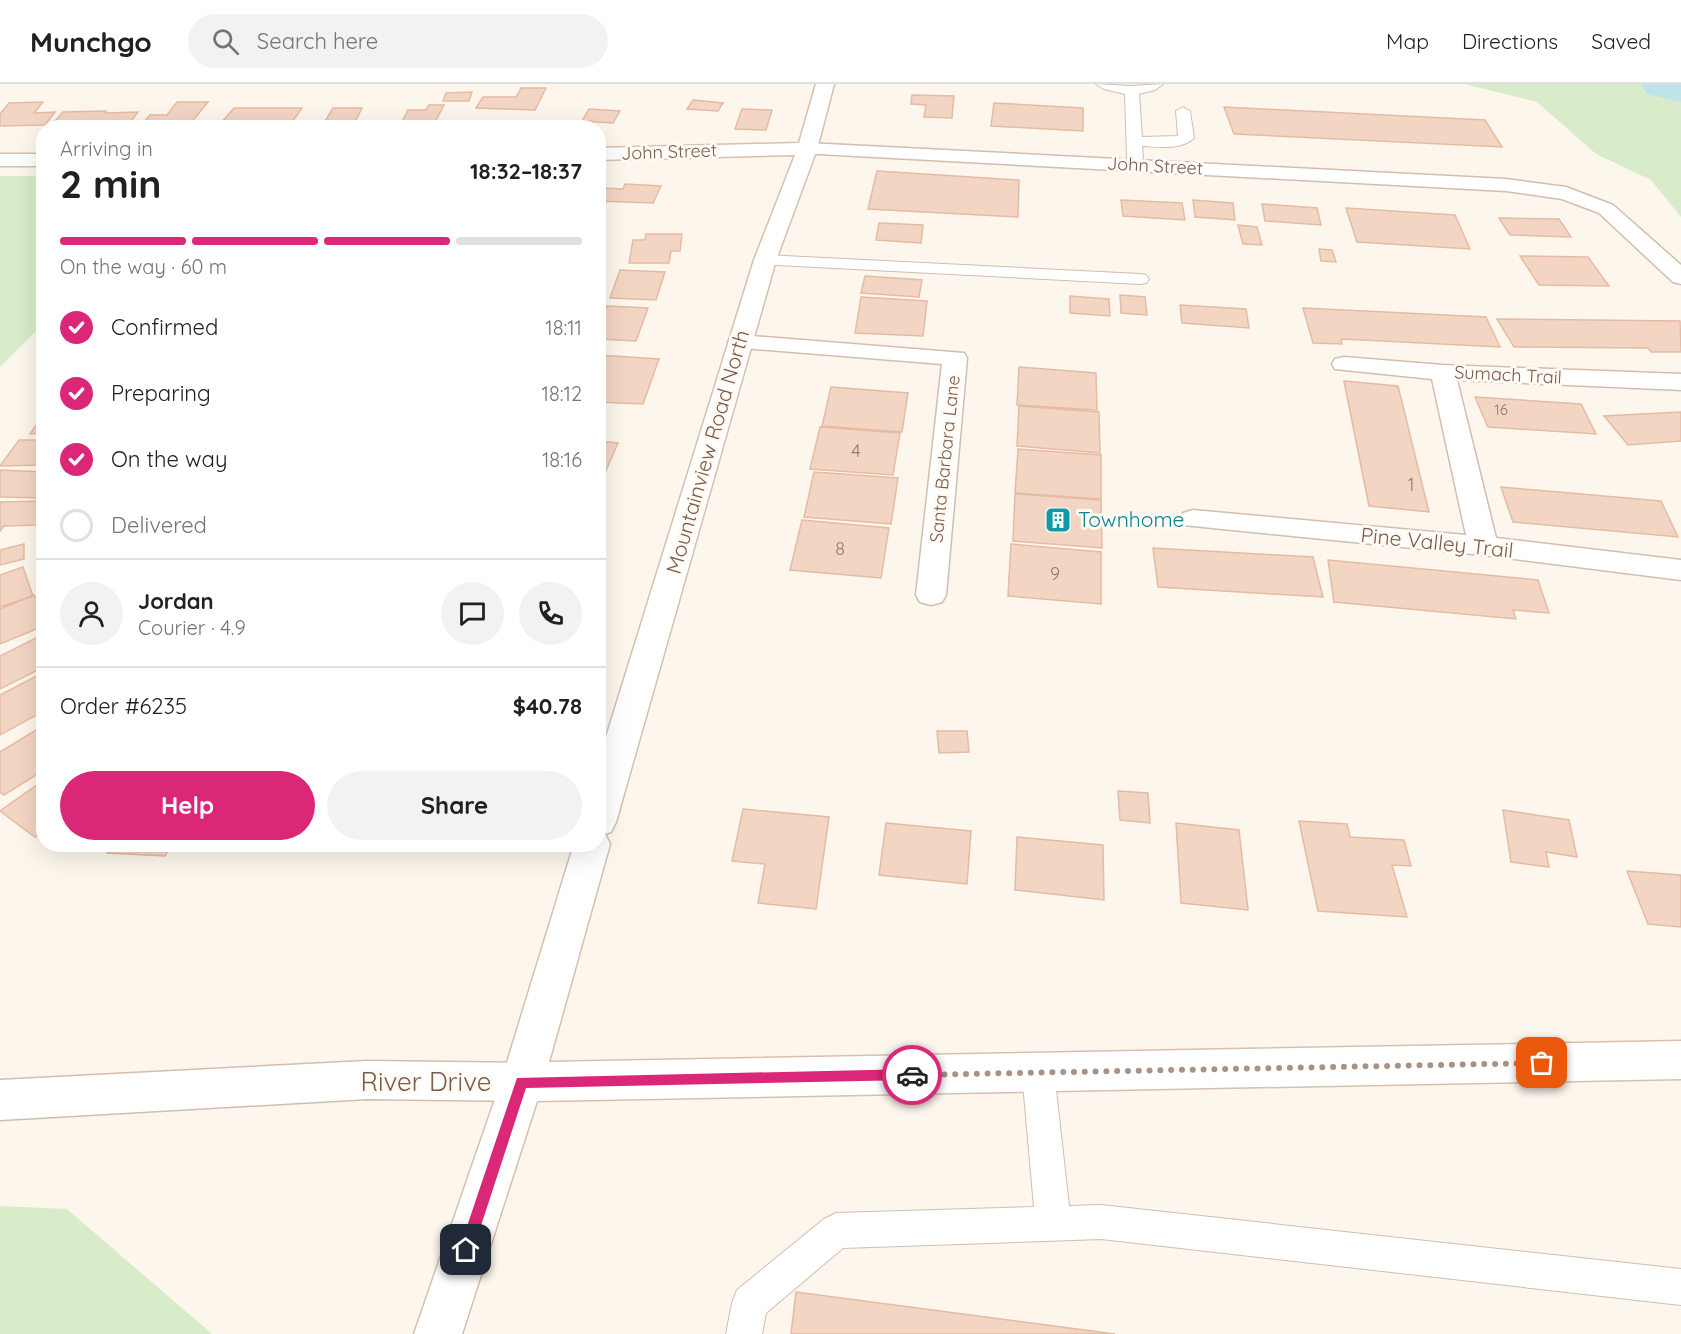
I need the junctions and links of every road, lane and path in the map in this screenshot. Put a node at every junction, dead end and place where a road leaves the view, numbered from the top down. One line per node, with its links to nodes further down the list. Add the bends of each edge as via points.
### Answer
1 (825, 84): 7 (street, Mountainview Road North)
2 (1103, 84): 4 (lane)
3 (1156, 84): 4 (lane)
4 (1132, 90): 6 (lane)
5 (1183, 111): 6 (lane, via 1186,138 1161,143)
6 (1135, 141): 11 (lane)
7 (807, 148): 8 (street, John Street); 11 (street, John Street); 12 (street, Mountainview Road North)
8 (606, 154)
9 (0, 160): 10 (street)
10 (36, 160)
11 (1136, 165): 13 (street, John Street, via 1506,185 1566,193 1606,209)
12 (765, 260): 14 (lane); 15 (street, Mountainview Road North)
13 (1681, 277)
14 (1140, 279)
15 (741, 342): 22 (street, Santa Barbara Lane, via 955,358); 23 (street, Mountainview Road North)
16 (1344, 364): 17 (street)
17 (1443, 372): 18 (street, Sumach Trail); 20 (street, Sumach Trail)
18 (1681, 382)
19 (1193, 519): 20 (street, Pine Valley Trail)
20 (1483, 546): 21 (street, Pine Valley Trail)
21 (1681, 570)
22 (931, 595)
23 (606, 795)
24 (590, 852): 27 (street)
25 (1681, 1060): 26 (street, River Drive)
26 (1038, 1072): 27 (street, River Drive); 29 (lane)
27 (522, 1082): 28 (street, River Drive, via 367,1080); 31 (street)
28 (0, 1100)
29 (1053, 1223): 30 (lane, via 1101,1222); 32 (lane, via 837,1231 750,1304)
30 (1681, 1287)
31 (438, 1334)
32 (744, 1334)

